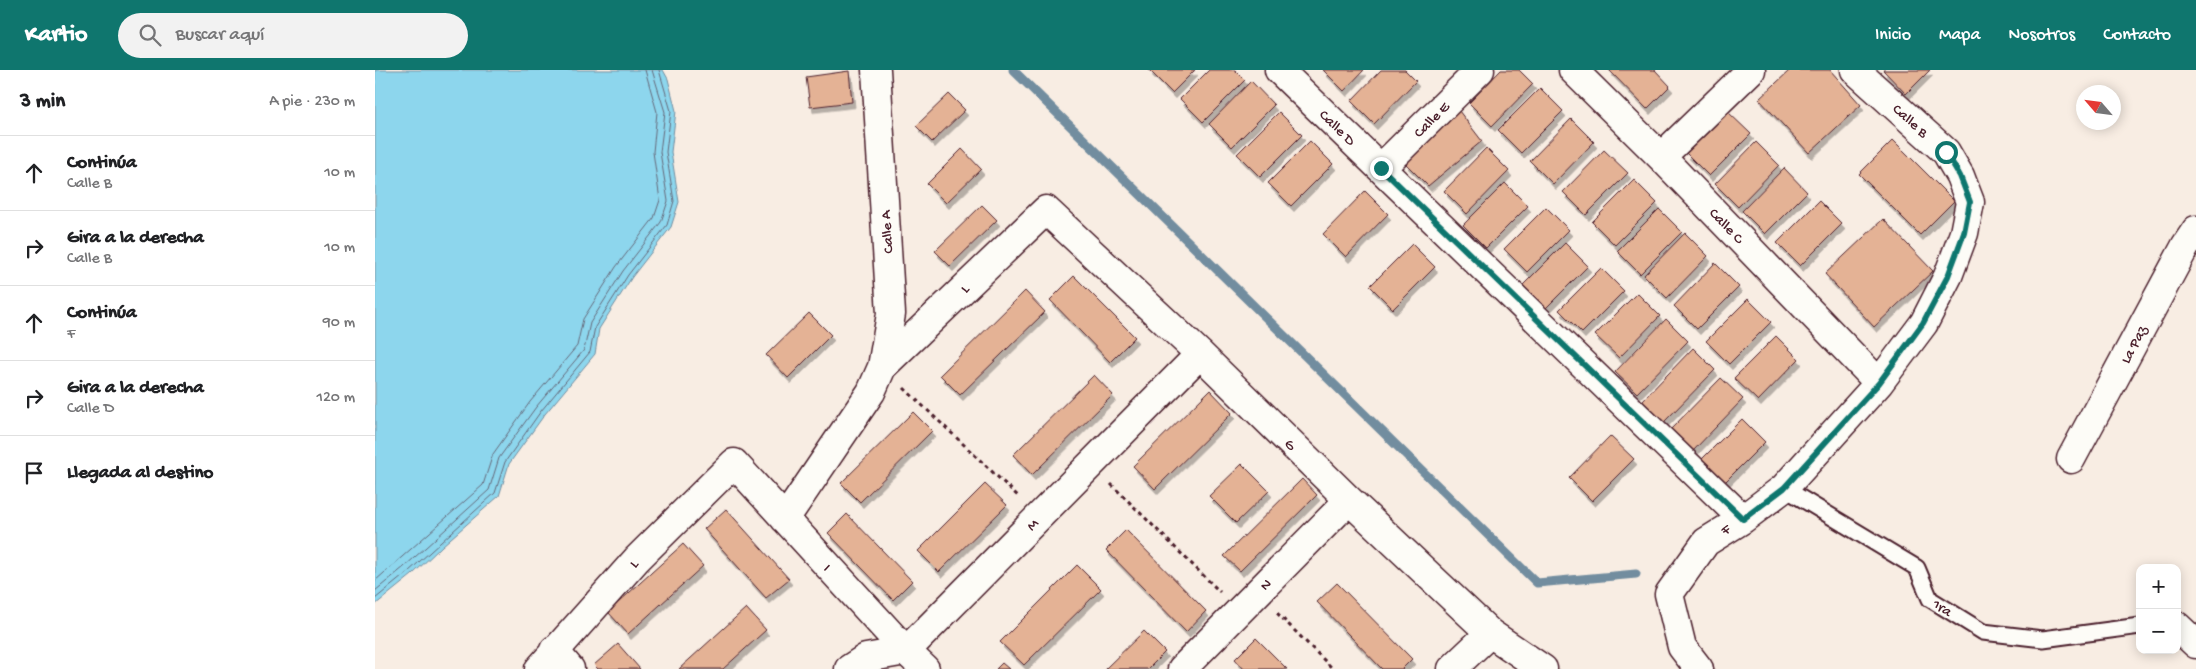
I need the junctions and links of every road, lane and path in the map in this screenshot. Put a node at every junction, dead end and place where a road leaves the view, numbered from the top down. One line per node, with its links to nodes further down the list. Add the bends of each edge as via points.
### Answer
1 (875, 70): 13 (street, Calle A, via 891,314)
2 (1279, 70): 8 (street, Calle D)
3 (1480, 70): 8 (street, Calle E)
4 (1573, 70): 7 (street, Calle C)
5 (1751, 70): 7 (street)
6 (1855, 70): 11 (street, Calle B, via 1946,152 1970,202)
7 (1661, 157): 14 (street, Calle C)
8 (1381, 168): 22 (street, Calle D)
9 (1046, 210): 12 (street, G); 13 (street, L)
10 (2196, 230): 15 (street, La Paz)
11 (1964, 233): 14 (street, F, via 1948,276 1923,323)
12 (1200, 354): 17 (street, M); 19 (street, G)
13 (882, 367): 20 (path); 21 (street, Calle A, via 871,392)
14 (1879, 383): 18 (street, F)
15 (2071, 459)
16 (734, 463): 21 (street, I); 29 (street, L, via 637,559)
17 (1091, 464): 20 (street, M); 23 (path)
18 (1784, 488): 22 (street, F); 24 (lane, 1ra, via 1917,568 1929,599 1983,632 2043,639)
19 (1349, 500): 23 (street, N); 26 (street, G)
20 (1040, 516): 28 (street, M)
21 (785, 519): 28 (street, I)
22 (1743, 519): 35 (street, F, via 1706,542 1669,594 1682,647)
23 (1249, 602): 31 (street, N); 32 (path)
24 (2136, 627)
25 (2181, 630): 27 (street)
26 (1490, 633): 33 (street); 34 (street, G)
27 (2196, 644)
28 (915, 660): 30 (street, via 866,658)
29 (554, 663)
30 (849, 669)
31 (1182, 669)
32 (1333, 669)
33 (1452, 669)
34 (1543, 669)
35 (1699, 669)

